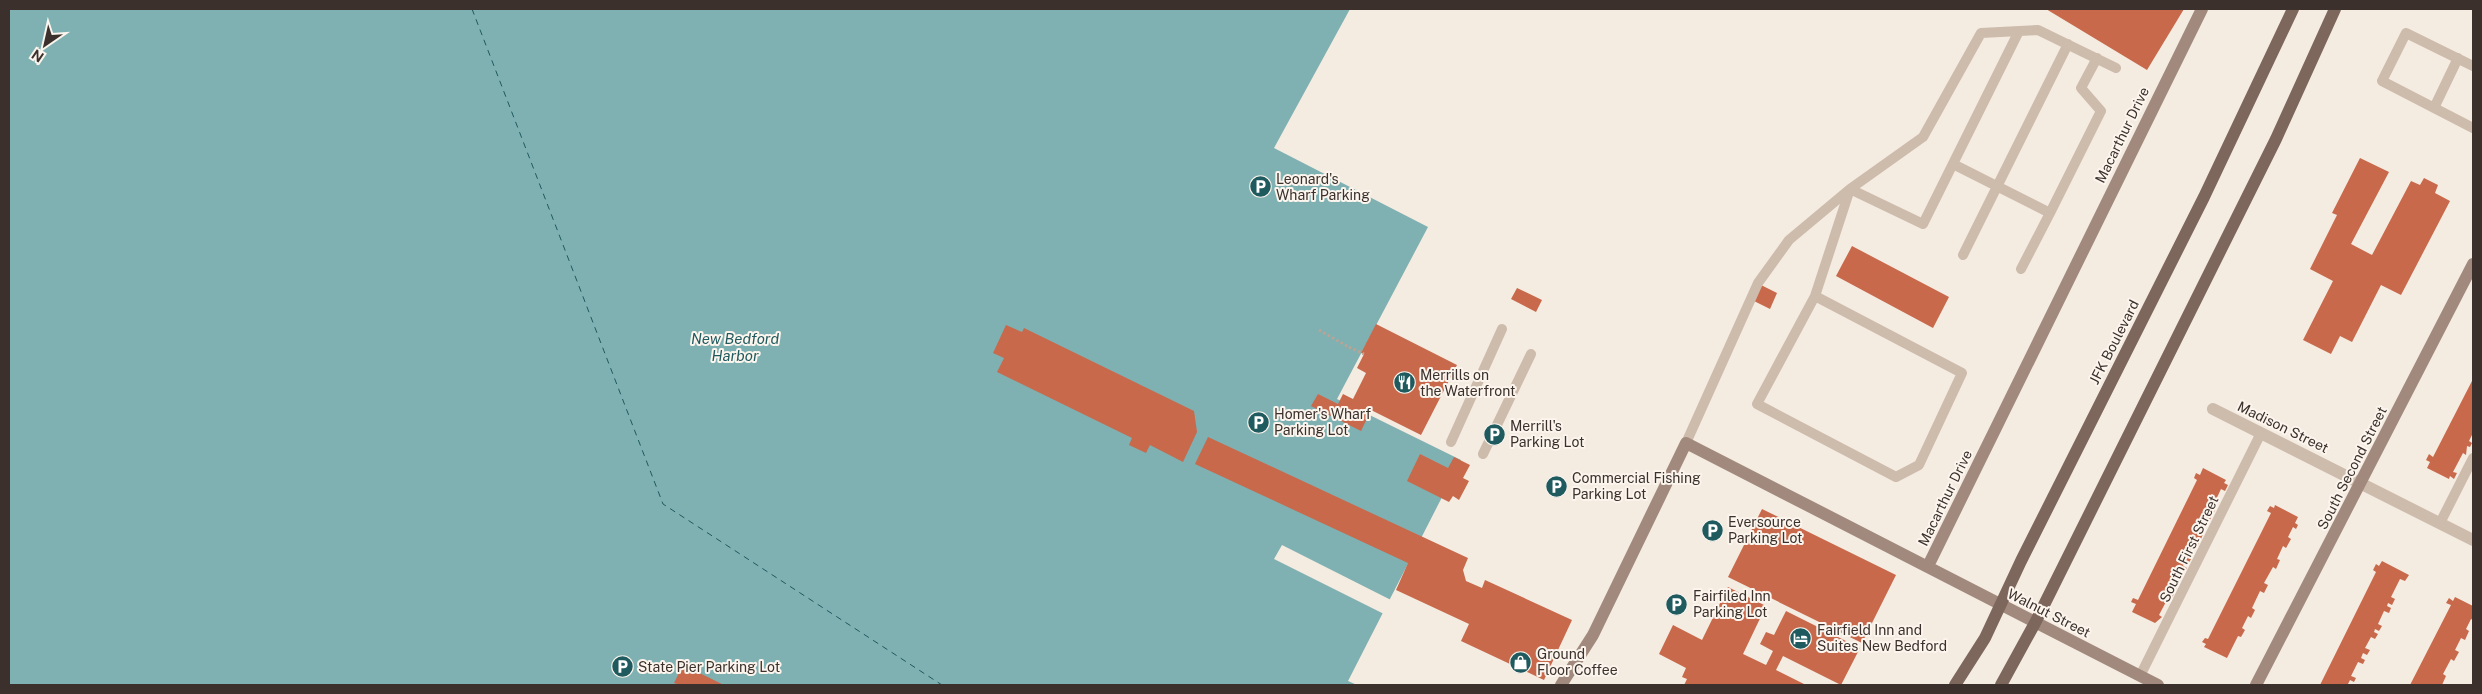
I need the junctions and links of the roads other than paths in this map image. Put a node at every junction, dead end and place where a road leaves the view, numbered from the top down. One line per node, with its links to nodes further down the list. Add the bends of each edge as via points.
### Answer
1 (2202, 9): 31 (street, Macarthur Drive)
2 (2293, 9): 32 (main road, JFK Boulevard, via 2204,197)
3 (2335, 9): 33 (main road, via 2276,139)
4 (2019, 31): 5 (lane, via 2038,30); 12 (lane); 14 (lane, via 1981,33 1923,137)
5 (2068, 44): 6 (lane); 13 (lane)
6 (2097, 58): 9 (lane); 15 (lane, via 2081,88 2101,112)
7 (2458, 58): 8 (lane); 10 (lane); 10 (lane, via 2406,33 2382,81)
8 (2473, 66)
9 (2116, 68)
10 (2434, 108): 11 (lane)
11 (2473, 128)
12 (1953, 164): 13 (lane); 14 (lane, via 1923,224)
13 (1998, 187): 15 (lane); 16 (lane)
14 (1850, 189): 19 (lane); 25 (lane, via 1789,240 1758,283)
15 (2050, 213): 18 (lane)
16 (1963, 255)
17 (2473, 264): 28 (street, South Second Street)
18 (2021, 269)
19 (1815, 296): 19 (lane, via 1757,404 1896,477 1919,465 1962,373)
20 (1502, 329): 24 (lane)
21 (1531, 354): 26 (lane)
22 (2213, 409): 23 (street, Madison Street)
23 (2261, 433): 28 (street, Madison Street); 34 (lane, South First Street)
24 (1451, 442)
25 (1686, 443): 31 (street, Macarthur Drive); 35 (street, via 1593,635)
26 (1483, 454)
27 (2473, 458): 29 (lane)
28 (2361, 483): 29 (street, Madison Street); 39 (street, South Second Street)
29 (2440, 523): 30 (street, Madison Street)
30 (2473, 540)
31 (1928, 566): 32 (street, Walnut Street)
32 (2000, 605): 33 (street, Walnut Street); 36 (main road, JFK Boulevard, via 1980,649)
33 (2035, 623): 34 (street, Walnut Street); 37 (main road)
34 (2140, 676): 38 (street, Walnut Street)
35 (1561, 685)
36 (1955, 685)
37 (2001, 685)
38 (2158, 685)
39 (2256, 685)

